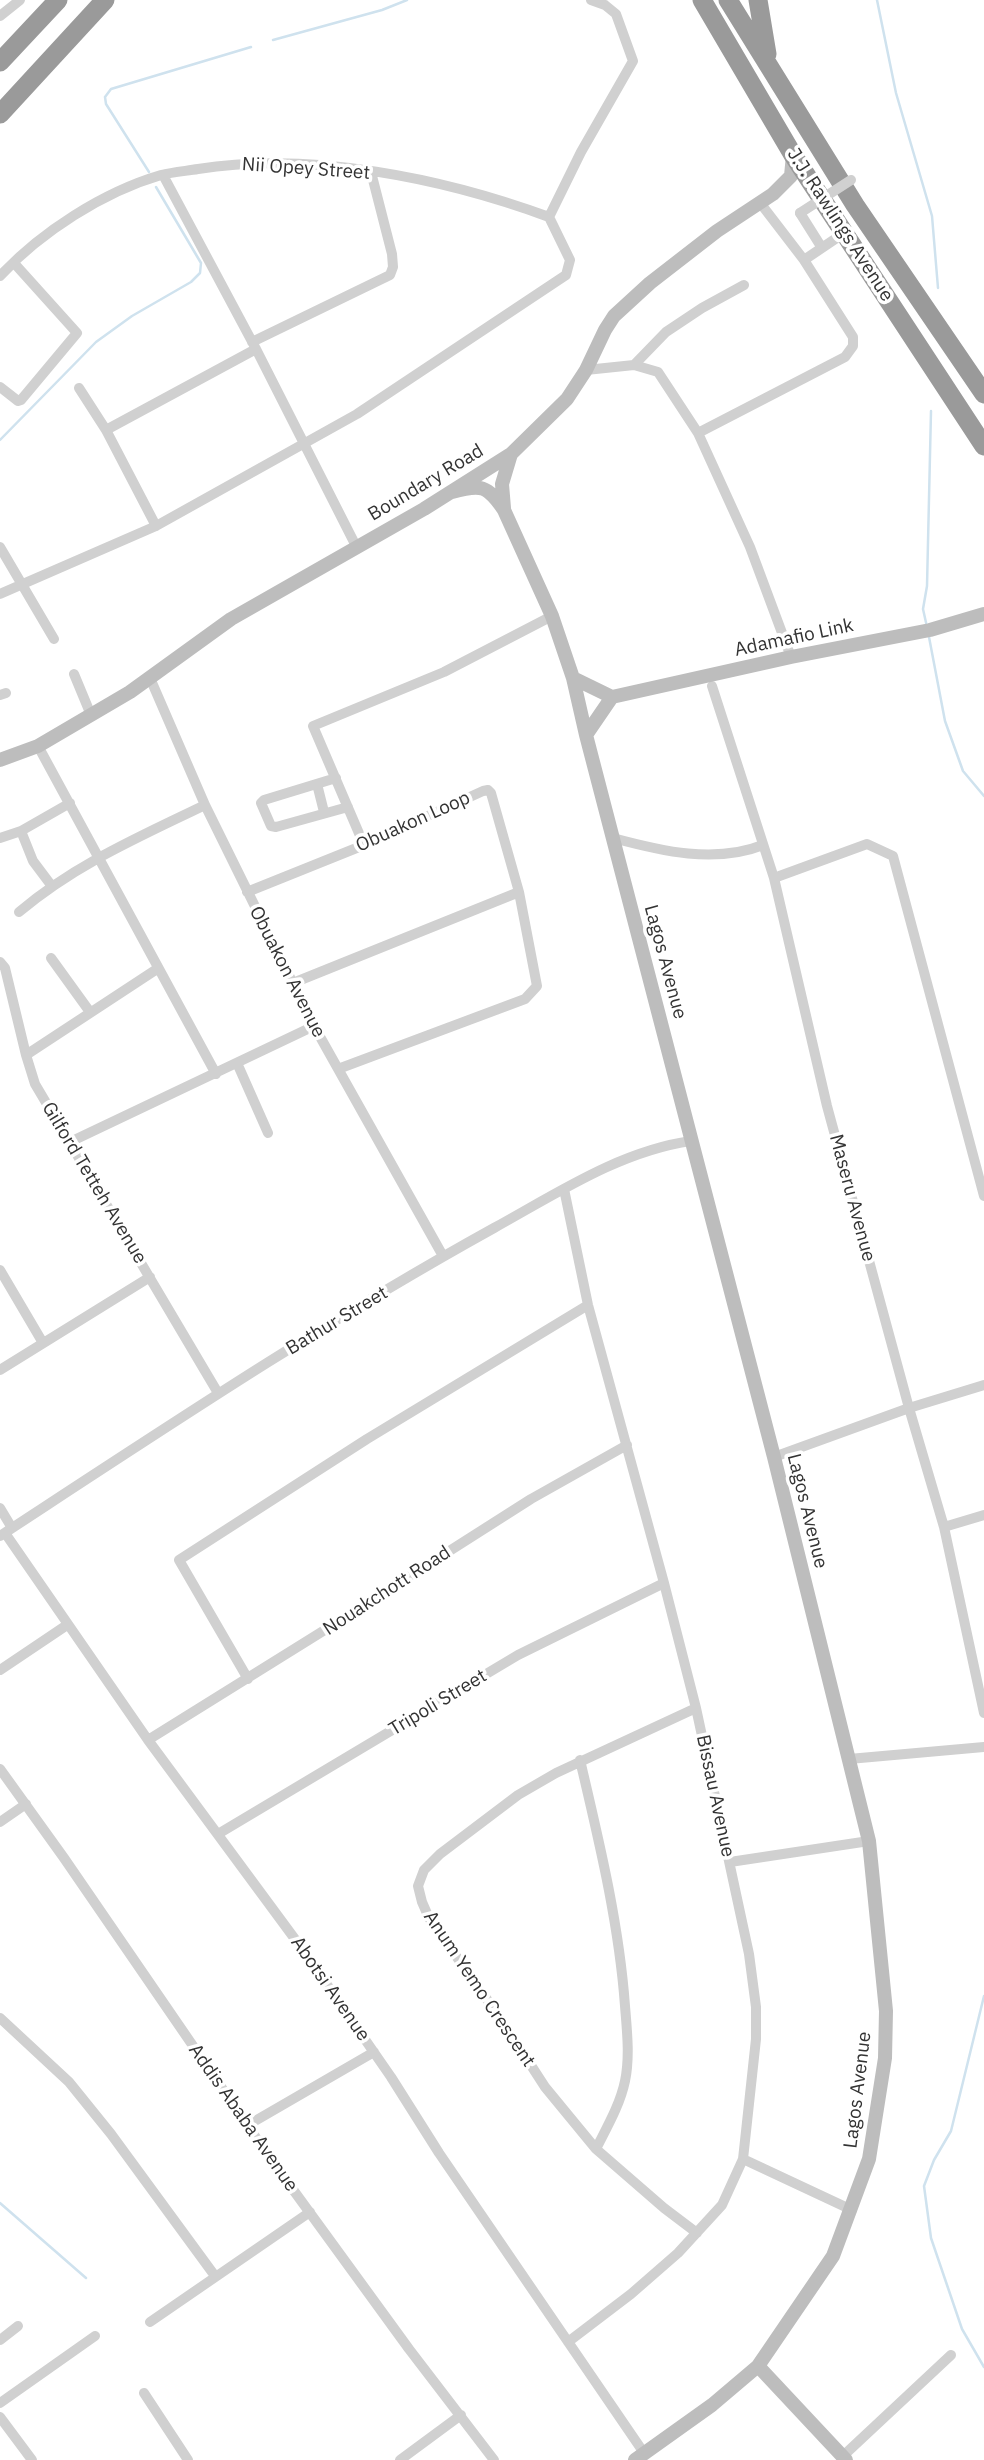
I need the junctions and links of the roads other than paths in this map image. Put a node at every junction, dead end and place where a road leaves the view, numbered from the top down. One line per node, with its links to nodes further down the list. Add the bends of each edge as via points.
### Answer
1 (20, 0): 9 (street)
2 (58, 0): 11 (highway)
3 (105, 0): 13 (highway)
4 (591, 0): 19 (street, via 616,14 633,61)
5 (687, 0): 10 (highway)
6 (702, 0): 10 (highway, J.J. Rawlings Avenue)
7 (728, 0): 12 (highway, J.J. Rawlings Avenue)
8 (758, 0): 12 (highway)
9 (0, 16)
10 (717, 25): 14 (highway, J.J. Rawlings Avenue)
11 (0, 62)
12 (770, 69): 18 (highway, J.J. Rawlings Avenue, via 837,167)
13 (0, 114)
14 (793, 155): 17 (street, Boundary Road, via 788,181); 20 (highway, J.J. Rawlings Avenue)
15 (371, 172): 16 (street, Nii Opey Street, via 309,164 232,164); 19 (street, Nii Opey Street, via 431,181); 26 (street, via 393,254 390,275)
16 (163, 175): 23 (street, Nii Opey Street, via 94,203); 26 (street)
17 (761, 204): 22 (street); 28 (street, Boundary Road, via 717,232 623,307 605,330)
18 (855, 205): 21 (street, bridge, via 860,200 851,180 800,213); 31 (highway, J.J. Rawlings Avenue)
19 (549, 217): 34 (street, via 570,260 566,275 357,414)
20 (844, 233): 21 (street); 35 (highway, J.J. Rawlings Avenue)
21 (822, 248): 22 (street)
22 (804, 260): 33 (street, via 853,337 853,346 845,357)
23 (14, 263): 24 (street, Nii Opey Street); 29 (street, via 77,333 21,400)
24 (0, 276)
25 (744, 285): 27 (street, via 666,332)
26 (254, 346): 32 (street); 34 (street)
27 (634, 365): 28 (street); 33 (street, via 658,372)
28 (586, 370): 36 (street, Boundary Road, via 567,399)
29 (0, 387)
30 (79, 388): 32 (street)
31 (984, 394)
32 (106, 430): 39 (street)
33 (698, 433): 47 (street, via 750,547)
34 (304, 442): 39 (street); 40 (street)
35 (984, 446)
36 (511, 454): 37 (street, Boundary Road); 38 (street, Lagos Avenue, via 502,484)
37 (452, 492): 38 (street, Lagos Avenue, via 483,487); 40 (street, Boundary Road)
38 (504, 510): 45 (street, Lagos Avenue)
39 (156, 526): 42 (street)
40 (356, 546): 49 (street, Boundary Road, via 231,618)
41 (0, 547): 42 (street)
42 (22, 584): 43 (street); 46 (street)
43 (0, 594)
44 (984, 614): 47 (street, Adamafio Link, via 930,630)
45 (552, 617): 50 (street, Lagos Avenue); 57 (street, via 444,671 313,726)
46 (54, 639)
47 (791, 657): 52 (street, Adamafio Link)
48 (74, 674): 53 (street)
49 (150, 678): 53 (street, Boundary Road); 60 (street, Obuakon Avenue)
50 (573, 678): 52 (street); 54 (street, Lagos Avenue)
51 (712, 686): 67 (street, Maseru Avenue)
52 (612, 697): 54 (street)
53 (91, 715): 55 (street, Boundary Road)
54 (586, 735): 65 (street, Lagos Avenue)
55 (38, 746): 56 (street, Boundary Road); 59 (street)
56 (0, 761)
57 (336, 778): 58 (street); 61 (street)
58 (317, 784): 62 (street); 62 (street, via 261,803 271,826 276,827)
59 (69, 803): 63 (street); 68 (street)
60 (205, 806): 68 (street); 71 (street, Obuakon Avenue)
61 (348, 807): 62 (street); 66 (street)
62 (324, 812)
63 (21, 831): 64 (street); 70 (street, via 33,861)
64 (0, 838)
65 (612, 838): 67 (street, via 691,855); 85 (street, Lagos Avenue)
66 (364, 845): 71 (street, Obuakon Loop); 72 (street, Obuakon Loop, via 488,790)
67 (763, 845): 69 (street, Maseru Avenue)
68 (99, 856): 70 (street); 76 (street)
69 (774, 878): 88 (street, via 867,844 893,856); 97 (street, Maseru Avenue, via 827,1107)
70 (51, 885): 73 (street)
71 (247, 892): 77 (street, Obuakon Avenue)
72 (519, 892): 77 (street); 82 (street, via 537,986 533,993)
73 (19, 912)
74 (51, 958): 78 (street)
75 (0, 962): 80 (street, Gilford Tetteh Avenue)
76 (157, 969): 78 (street); 83 (street)
77 (293, 983): 79 (street, Obuakon Avenue)
78 (90, 1012): 80 (street)
79 (314, 1026): 81 (street); 82 (street, Obuakon Avenue)
80 (26, 1055): 86 (street, Gilford Tetteh Avenue, via 35,1084)
81 (237, 1063): 83 (street); 84 (street)
82 (338, 1069): 89 (street, Obuakon Avenue)
83 (216, 1074): 86 (street)
84 (268, 1133)
85 (691, 1141): 87 (street, Bathur Street, via 619,1163); 99 (street, Lagos Avenue)
86 (70, 1142): 91 (street, Gilford Tetteh Avenue)
87 (564, 1189): 89 (street, Bathur Street); 92 (street, Bissau Avenue)
88 (984, 1196)
89 (443, 1256): 96 (street, Bathur Street)
90 (0, 1270): 93 (street)
91 (150, 1277): 93 (street); 96 (street, Gilford Tetteh Avenue)
92 (587, 1305): 98 (street, Bissau Avenue); 107 (street, via 179,1560)
93 (43, 1343): 94 (street)
94 (0, 1370)
95 (984, 1385): 97 (street)
96 (218, 1392): 103 (street, Bathur Street)
97 (909, 1409): 99 (street); 102 (street, Maseru Avenue)
98 (627, 1445): 104 (street, Bissau Avenue); 107 (street, Nouakchott Road, via 531,1499)
99 (774, 1457): 112 (street, Lagos Avenue)
100 (0, 1508): 103 (street, Abotsi Avenue)
101 (984, 1515): 102 (street)
102 (944, 1527): 109 (street, Maseru Avenue)
103 (5, 1532): 105 (street, Abotsi Avenue)
104 (664, 1583): 108 (street, Bissau Avenue); 117 (street, Tripoli Street, via 518,1655)
105 (67, 1625): 106 (street); 110 (street, Abotsi Avenue)
106 (0, 1670)
107 (248, 1679): 110 (street, Nouakchott Road)
108 (696, 1708): 113 (street, Anum Yemo Crescent); 119 (street, Bissau Avenue)
109 (984, 1713)
110 (148, 1740): 117 (street, Abotsi Avenue)
111 (984, 1747): 112 (street)
112 (849, 1759): 118 (street, Lagos Avenue)
113 (580, 1760): 123 (street, via 616,1934 628,2046 616,2110); 123 (street, Anum Yemo Crescent, via 518,1795 440,1854 424,1870 418,1886 429,1918 545,2087)
114 (0, 1769): 115 (street, Addis Ababa Avenue)
115 (26, 1804): 116 (street); 122 (street, Addis Ababa Avenue)
116 (0, 1822)
117 (218, 1835): 121 (street, Abotsi Avenue)
118 (869, 1841): 119 (street); 125 (street, Lagos Avenue, via 886,2011 885,2057 869,2159)
119 (730, 1862): 124 (street, Bissau Avenue, via 756,2007)
120 (0, 2018): 128 (street, via 69,2082)
121 (374, 2052): 122 (street); 133 (street, Abotsi Avenue)
122 (248, 2125): 126 (street, Addis Ababa Avenue)
123 (596, 2149): 127 (street, Anum Yemo Crescent)
124 (743, 2159): 125 (street); 127 (street, Bissau Avenue, via 722,2205)
125 (852, 2210): 135 (street, Lagos Avenue, via 833,2256)
126 (310, 2212): 128 (street); 138 (street, Addis Ababa Avenue)
127 (697, 2233): 133 (street, Bissau Avenue, via 631,2294)
128 (215, 2276): 129 (street)
129 (150, 2322)
130 (18, 2326): 132 (street)
131 (95, 2336): 137 (street)
132 (0, 2340)
133 (568, 2342): 140 (street, Abotsi Avenue)
134 (951, 2355): 141 (street)
135 (758, 2366): 140 (street, Lagos Avenue); 141 (street)
136 (144, 2393): 143 (street)
137 (0, 2403)
138 (461, 2414): 144 (street); 145 (street, Addis Ababa Avenue)
139 (0, 2417): 142 (street)
140 (639, 2456)
141 (844, 2458)
142 (32, 2460)
143 (188, 2460)
144 (400, 2460)
145 (494, 2460)

